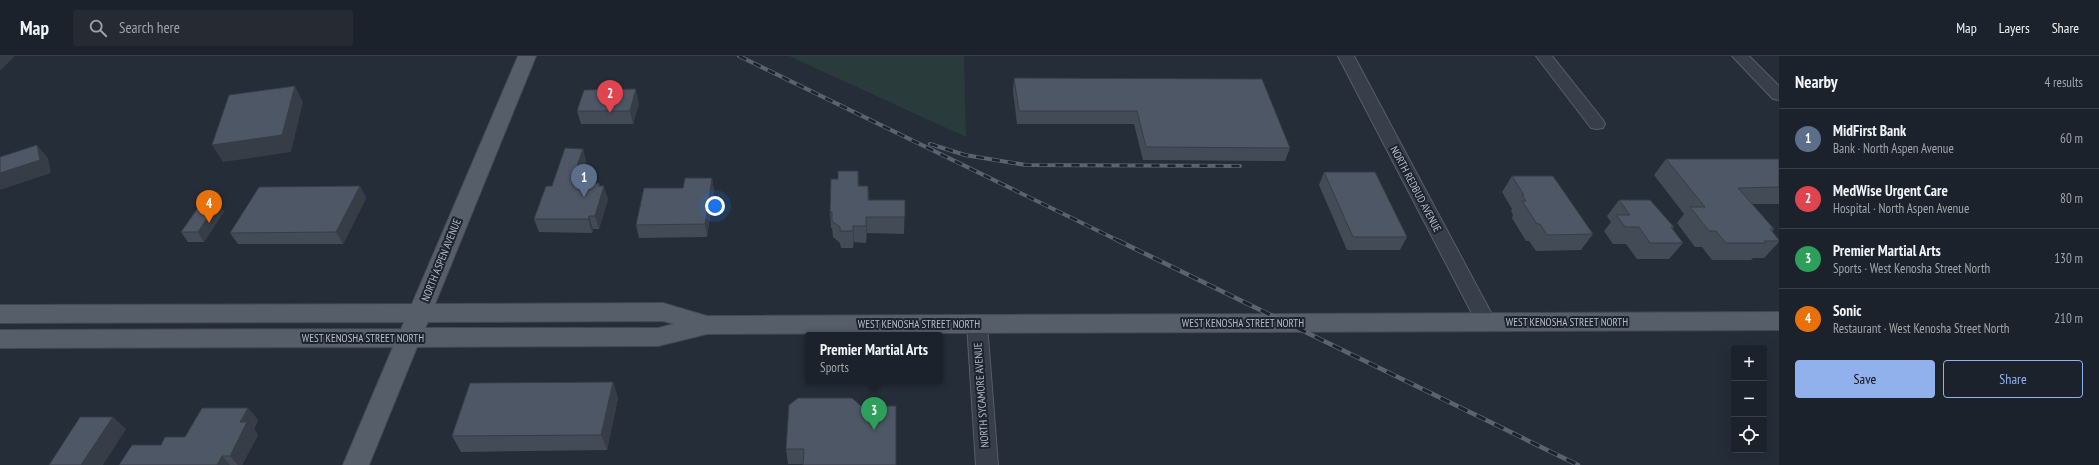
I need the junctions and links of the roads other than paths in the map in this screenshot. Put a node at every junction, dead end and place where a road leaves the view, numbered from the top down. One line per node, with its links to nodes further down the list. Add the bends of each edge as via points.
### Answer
1 (527, 56): 7 (main road, NORTH ASPEN AVENUE)
2 (1346, 56): 11 (street, NORTH REDBUD AVENUE)
3 (1544, 56): 6 (street)
4 (1740, 56): 5 (street)
5 (1779, 95)
6 (1597, 124)
7 (419, 313): 9 (main road, WEST KENOSHA STREET NORTH); 13 (main road, WEST KENOSHA STREET NORTH, via 663,312); 14 (main road, NORTH ASPEN AVENUE)
8 (0, 314): 9 (main road, WEST KENOSHA STREET NORTH)
9 (37, 314): 15 (main road)
10 (1779, 321): 11 (main road, WEST KENOSHA STREET NORTH)
11 (1486, 322): 12 (main road, WEST KENOSHA STREET NORTH)
12 (977, 324): 13 (main road, WEST KENOSHA STREET NORTH); 17 (street, NORTH SYCAMORE AVENUE)
13 (706, 325): 14 (main road, WEST KENOSHA STREET NORTH, via 658,337)
14 (409, 338): 15 (main road, WEST KENOSHA STREET NORTH); 16 (main road, NORTH ASPEN AVENUE)
15 (9, 339)
16 (356, 465)
17 (987, 465)

